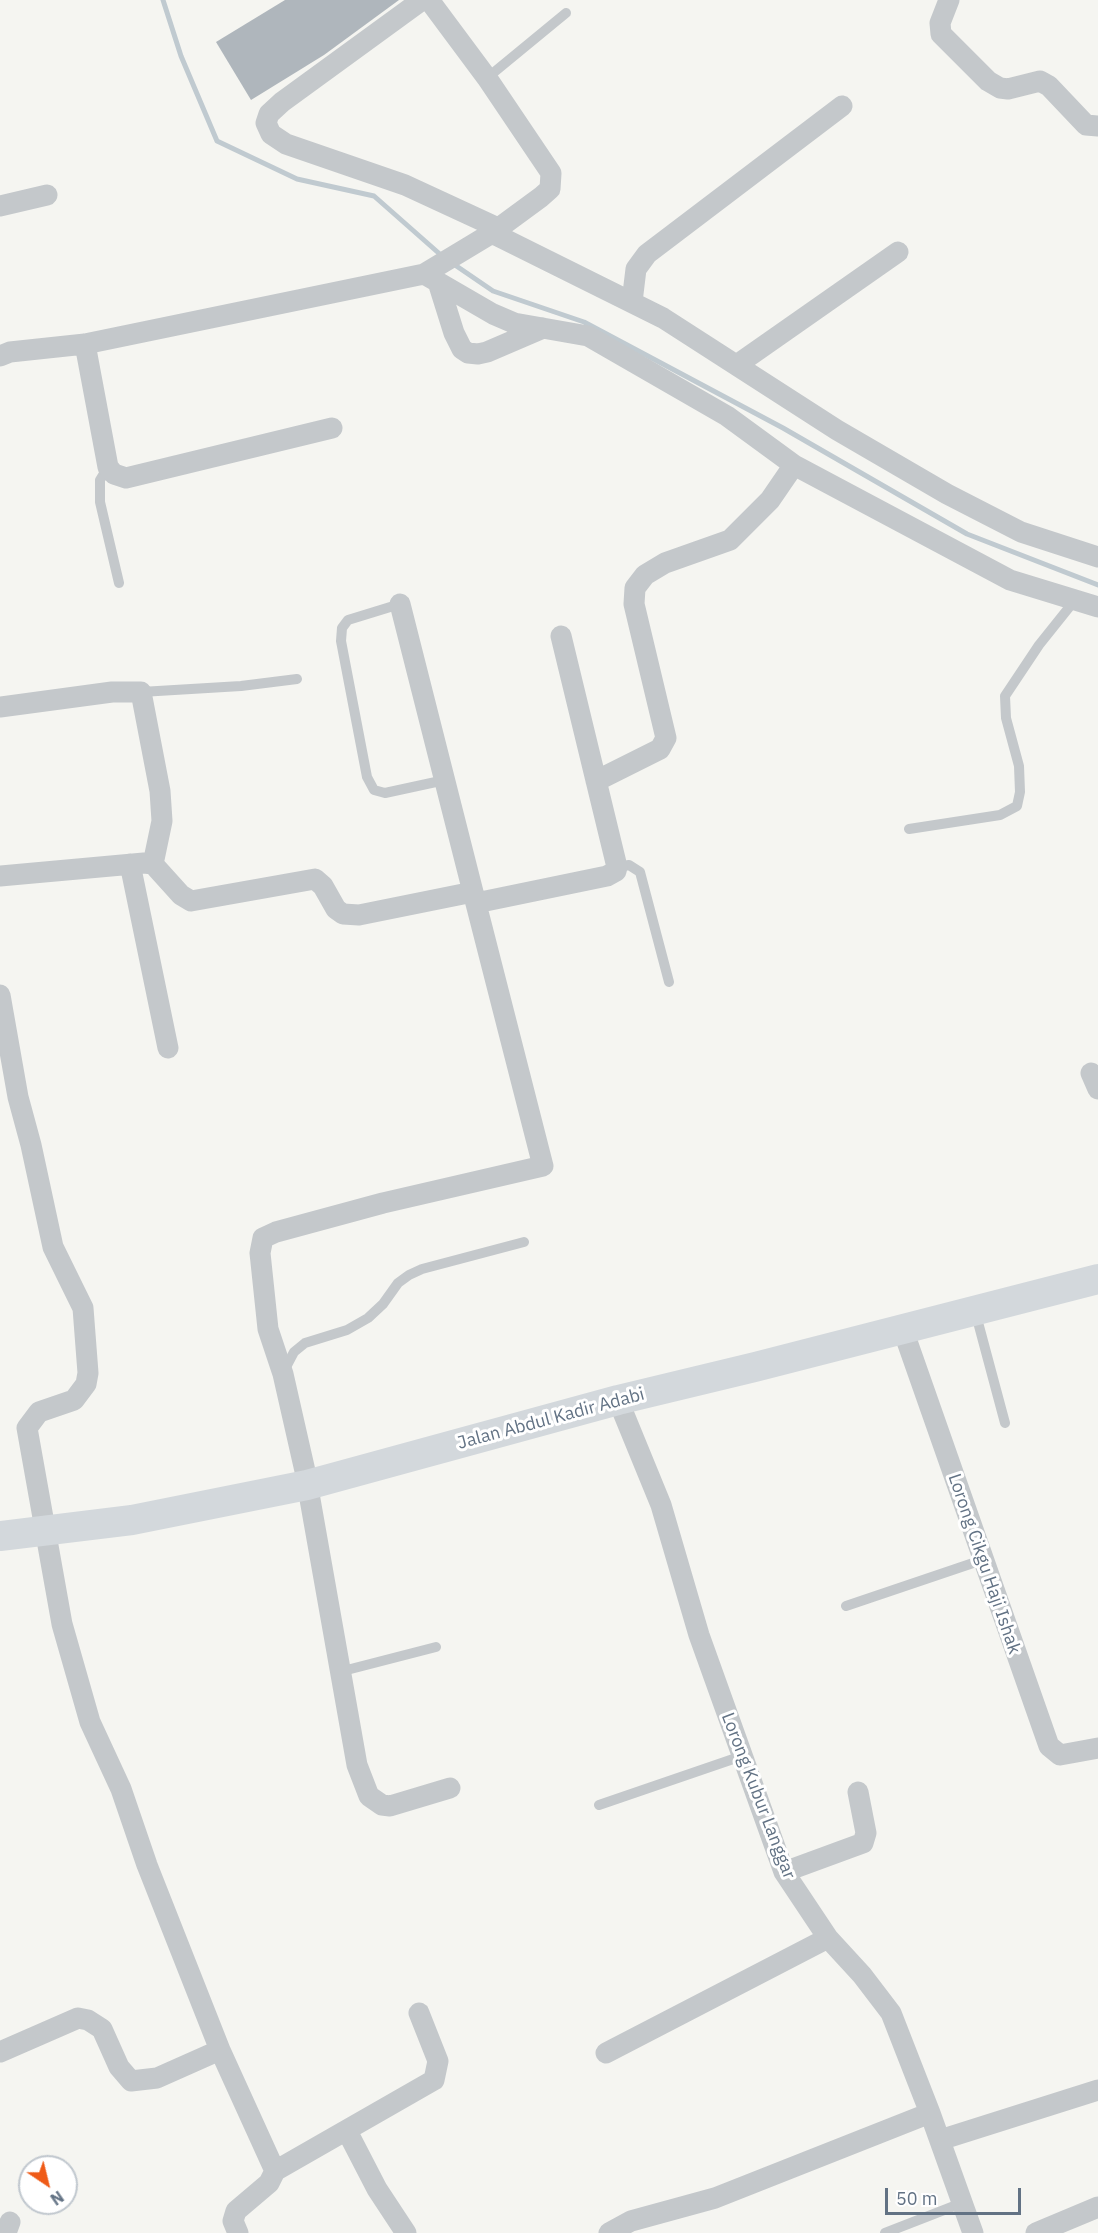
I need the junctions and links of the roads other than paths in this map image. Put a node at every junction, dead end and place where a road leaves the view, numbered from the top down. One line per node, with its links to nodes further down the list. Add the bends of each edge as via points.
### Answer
1 (422, 0): 10 (street, via 282,102 269,114 266,123 271,134 286,144 405,185)
2 (429, 0): 5 (street)
3 (949, 0): 7 (street, via 940,23 941,34 987,81 1008,89 1040,81 1086,125)
4 (566, 13): 5 (lane)
5 (487, 78): 10 (street, via 551,173 549,189)
6 (843, 106): 13 (street, via 648,254 636,269)
7 (1098, 126)
8 (48, 195): 9 (street)
9 (0, 206)
10 (492, 233): 12 (street); 13 (street)
11 (898, 252): 17 (street)
12 (432, 274): 14 (street, via 493,314 514,323); 14 (street, via 454,333 462,349 468,352 487,352); 15 (street)
13 (632, 302): 17 (street)
14 (543, 328): 19 (street, via 588,336 728,416)
15 (86, 344): 16 (street); 20 (street)
16 (0, 356)
17 (738, 364): 21 (street, via 837,430 947,494 1021,532)
18 (332, 428): 20 (street, via 126,478)
19 (794, 465): 23 (street, via 1010,580); 31 (street, via 770,500 730,540 665,563 645,575 635,588 634,604 666,738 660,749)
20 (108, 467): 22 (lane, via 100,480 100,502)
21 (1098, 557)
22 (119, 583)
23 (1075, 600): 25 (street); 32 (lane, via 1005,696 1006,718 1019,766 1017,806 1000,814)
24 (400, 604): 30 (street); 30 (lane, via 348,620 342,628 341,641 367,777 374,790 385,792)
25 (1098, 607)
26 (561, 636): 31 (street)
27 (297, 679): 28 (lane)
28 (141, 692): 29 (street, via 112,692); 34 (street, via 160,791 162,821)
29 (0, 707)
30 (445, 780): 37 (street)
31 (596, 781): 35 (street)
32 (909, 829)
33 (130, 864): 34 (street); 36 (street); 40 (street)
34 (153, 864): 37 (street, via 191,901 315,879 343,914 359,915)
35 (617, 867): 37 (street, via 607,876); 38 (lane, via 629,865 640,872)
36 (0, 876)
37 (475, 897): 45 (street, via 543,1166 383,1203 263,1238 260,1253 268,1329)
38 (669, 982)
39 (1, 1004): 49 (street, via 53,1247 83,1308 88,1372 80,1395 39,1412 27,1428)
40 (168, 1048)
41 (524, 1242): 45 (lane, via 409,1275 398,1282 368,1318 347,1330 305,1343 294,1352)
42 (1098, 1279): 43 (main road, Jalan Abdul Kadir Adabi)
43 (975, 1311): 44 (main road, Jalan Abdul Kadir Adabi); 47 (lane)
44 (903, 1330): 46 (main road, Jalan Abdul Kadir Adabi); 51 (street, Lorong Cikgu Haji Ishak)
45 (283, 1374): 48 (street)
46 (618, 1400): 48 (main road, Jalan Abdul Kadir Adabi); 56 (street, Lorong Kubur Langgar, via 662,1505 699,1635)
47 (1005, 1423)
48 (307, 1485): 49 (main road, Jalan Abdul Kadir Adabi, via 132,1520); 54 (street)
49 (44, 1532): 50 (main road, Jalan Abdul Kadir Adabi); 63 (street, via 62,1624 90,1722 120,1789)
50 (0, 1536)
51 (982, 1560): 52 (lane); 55 (street, Lorong Cikgu Haji Ishak, via 1049,1746 1060,1755)
52 (846, 1606)
53 (436, 1647): 54 (lane)
54 (339, 1672): 57 (street, via 357,1765 369,1796 390,1806)
55 (1098, 1748)
56 (742, 1756): 59 (lane); 60 (street, Lorong Kubur Langgar)
57 (450, 1788)
58 (858, 1792): 60 (street, via 866,1833 863,1843)
59 (599, 1805)
60 (784, 1872): 61 (street, Lorong Kubur Langgar)
61 (828, 1938): 65 (street); 67 (street, Lorong Kubur Langgar, via 891,2013)
62 (418, 2013): 68 (street, via 438,2061 434,2080)
63 (220, 2050): 64 (street, via 157,2078 131,2081 118,2067 102,2029 78,2018); 70 (street)
64 (0, 2052)
65 (606, 2053)
66 (1098, 2090): 69 (street)
67 (930, 2113): 69 (street, Lorong Kubur Langgar); 75 (street, via 715,2198 631,2221)
68 (347, 2131): 70 (street); 74 (street, via 377,2189)
69 (940, 2140): 71 (street, Lorong Kubur Langgar)
70 (275, 2171): 73 (street, via 269,2183 236,2211 233,2221)
71 (962, 2203): 76 (lane); 77 (street, Lorong Kubur Langgar)
72 (1098, 2207): 78 (street)
73 (238, 2233)
74 (406, 2233)
75 (609, 2233)
76 (885, 2233)
77 (973, 2233)
78 (1036, 2233)

